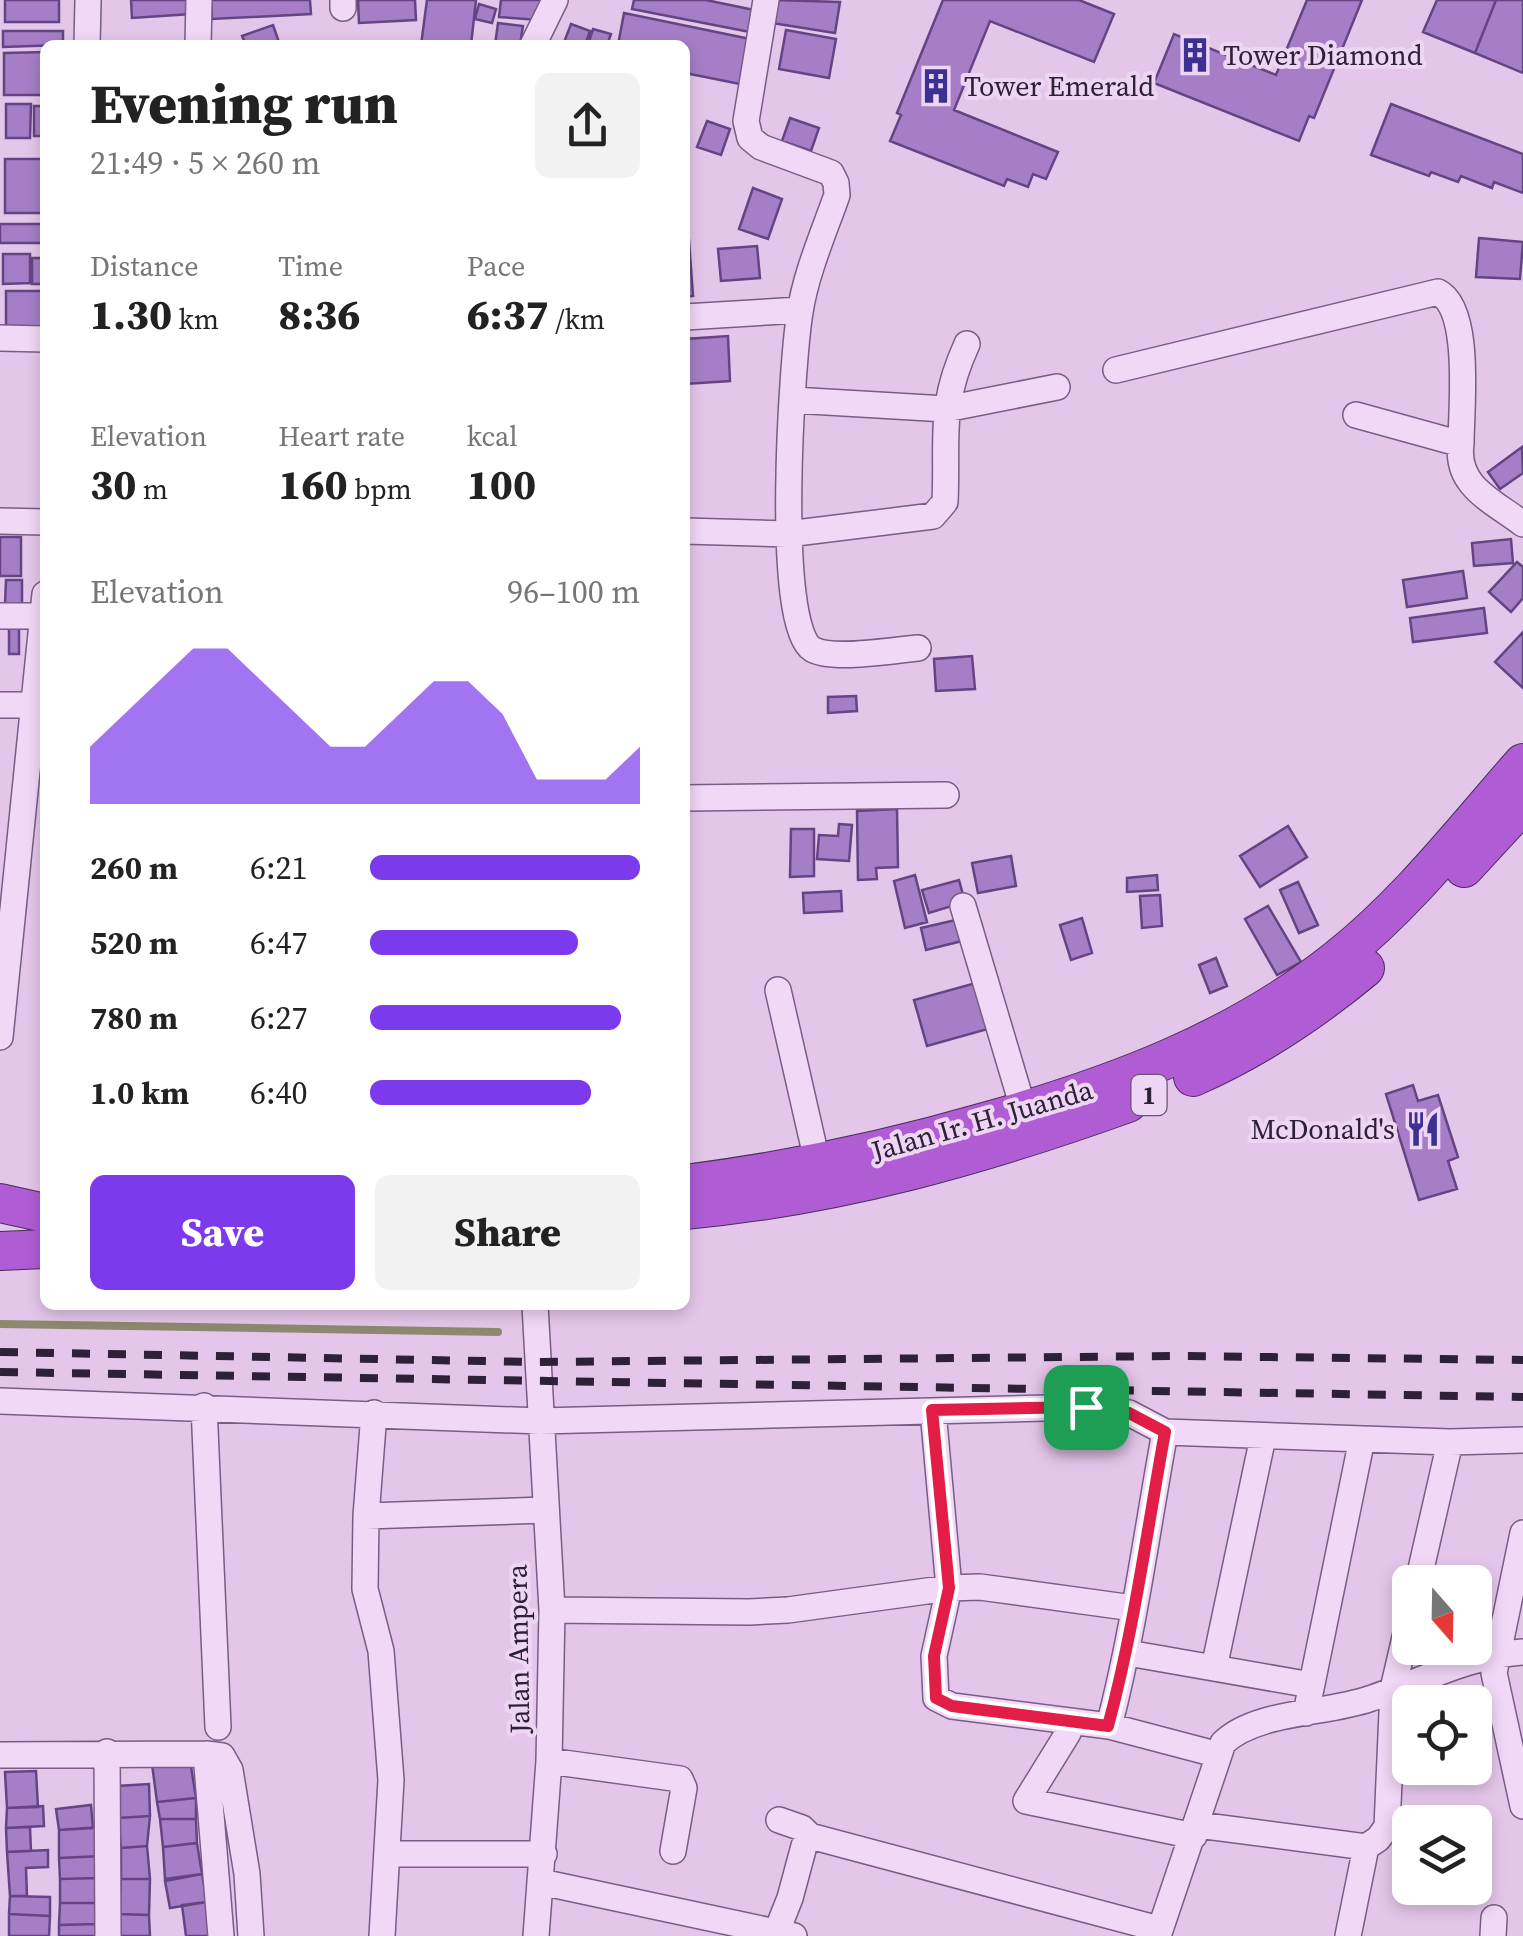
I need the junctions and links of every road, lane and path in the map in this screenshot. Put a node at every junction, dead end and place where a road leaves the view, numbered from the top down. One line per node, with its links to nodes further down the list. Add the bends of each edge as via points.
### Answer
1 (88, 0): 5 (street)
2 (199, 0): 6 (street)
3 (555, 0): 7 (street)
4 (766, 0): 8 (street, via 746,122 750,138 830,173 836,184)
5 (87, 40)
6 (198, 40)
7 (535, 40)
8 (800, 310): 9 (street); 15 (street)
9 (690, 317)
10 (0, 338): 11 (street)
11 (40, 339)
12 (967, 344): 16 (street)
13 (1116, 370): 18 (street, via 1438,292 1450,301 1460,328)
14 (1057, 387): 16 (street)
15 (794, 400): 16 (street); 23 (street)
16 (946, 409): 23 (street, via 945,502 932,516)
17 (1356, 415): 18 (street)
18 (1461, 444): 21 (street, via 1465,480)
19 (0, 521): 20 (street)
20 (40, 522)
21 (1523, 524)
22 (690, 531): 23 (street)
23 (788, 534): 27 (street, via 793,608 813,650)
24 (40, 606): 25 (street)
25 (0, 616)
26 (40, 645): 29 (street)
27 (918, 648)
28 (0, 705): 29 (street)
29 (34, 705): 32 (street)
30 (1523, 762): 36 (highway, Jalan Ir. H. Juanda / 1)
31 (946, 795): 33 (street)
32 (12, 798): 38 (street)
33 (690, 798)
34 (1523, 804): 36 (highway, Jalan Ir. H. Juanda / 1)
35 (964, 906): 39 (street)
36 (1384, 935): 39 (highway, Jalan Ir. H. Juanda / 1, via 1198,1048); 43 (highway, Jalan Ir. H. Juanda / 1, via 1324,1002 1267,1041 1141,1099 933,1167 808,1194)
37 (778, 990): 40 (street)
38 (0, 1037)
39 (1024, 1111): 40 (highway, Jalan Ir. H. Juanda / 1)
40 (818, 1165): 41 (highway, Jalan Ir. H. Juanda / 1)
41 (690, 1183)
42 (0, 1204): 44 (highway)
43 (690, 1209)
44 (40, 1215)
45 (40, 1216): 46 (highway)
46 (0, 1220)
47 (0, 1238): 48 (highway)
48 (40, 1239)
49 (40, 1248): 50 (highway)
50 (0, 1250)
51 (535, 1310): 56 (street, Jalan Ampera)
52 (0, 1401): 53 (street)
53 (204, 1406): 55 (street); 80 (street)
54 (932, 1410): 56 (street); 57 (street, via 1086,1407 1129,1413); 66 (street)
55 (374, 1413): 56 (street); 63 (street)
56 (540, 1421): 62 (street, Jalan Ampera)
57 (1165, 1432): 58 (street); 67 (street)
58 (1263, 1437): 59 (street); 72 (street)
59 (1362, 1439): 61 (street); 73 (street)
60 (1523, 1440): 61 (street)
61 (1450, 1442): 65 (street)
62 (544, 1510): 63 (street); 68 (street, Jalan Ampera)
63 (366, 1516): 92 (street, via 365,1588 381,1651 390,1780)
64 (1523, 1533): 71 (street)
65 (1422, 1565)
66 (949, 1588): 67 (street); 68 (street, via 769,1611); 77 (street, via 934,1656 936,1698 952,1706)
67 (1133, 1608): 70 (street)
68 (552, 1610): 85 (street, Jalan Ampera)
69 (1523, 1652): 71 (street)
70 (1128, 1653): 72 (street); 79 (street)
71 (1496, 1654): 74 (street); 86 (street, via 1494,1673)
72 (1214, 1668): 73 (street)
73 (1311, 1685): 76 (street)
74 (1406, 1685)
75 (1392, 1690): 76 (street)
76 (1306, 1713): 83 (street, via 1233,1734)
77 (1070, 1722): 79 (street); 88 (street, via 1026,1801)
78 (1392, 1724): 90 (street, via 1386,1827)
79 (1108, 1726): 83 (street)
80 (218, 1728)
81 (107, 1752): 82 (street); 84 (street); 97 (street)
82 (206, 1754): 98 (street); 99 (street, via 222,1756 230,1770)
83 (1219, 1754): 88 (street)
84 (0, 1755)
85 (549, 1760): 91 (street, via 680,1779); 93 (street, Jalan Ampera)
86 (1523, 1806)
87 (779, 1820): 89 (street)
88 (1196, 1830): 90 (street); 95 (street)
89 (810, 1836): 95 (street); 96 (street)
90 (1366, 1847): 102 (street)
91 (672, 1852)
92 (388, 1854): 93 (street); 100 (street)
93 (544, 1854): 94 (street, Jalan Ampera)
94 (541, 1882): 96 (street); 101 (street, Jalan Ampera)
95 (1159, 1932)
96 (782, 1935)
97 (108, 1936)
98 (221, 1936)
99 (251, 1936)
100 (382, 1936)
101 (536, 1936)
102 (1348, 1936)

